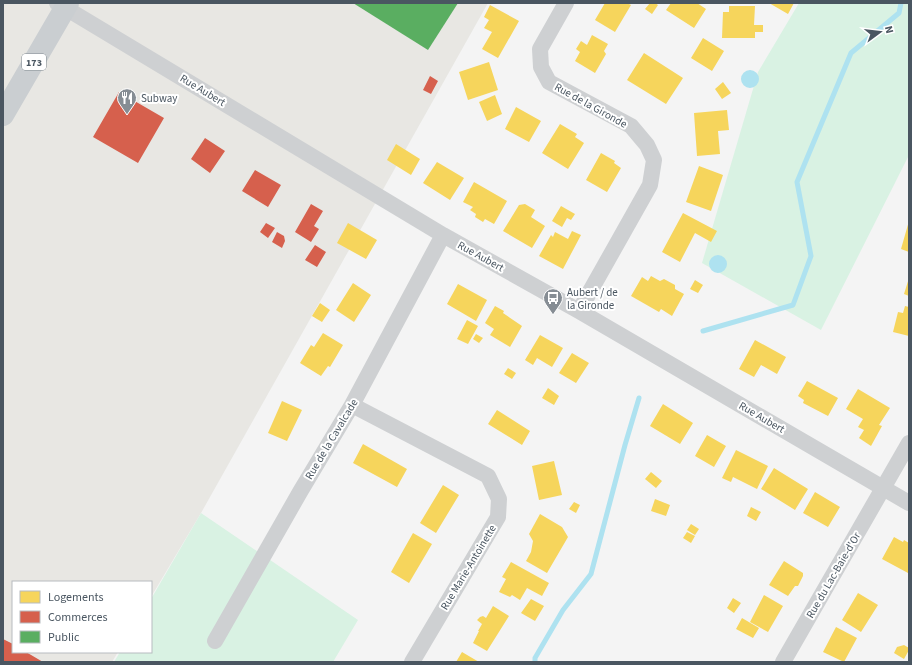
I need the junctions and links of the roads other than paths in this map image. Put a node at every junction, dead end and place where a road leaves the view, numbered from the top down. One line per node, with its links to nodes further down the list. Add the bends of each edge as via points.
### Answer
1 (566, 3): 5 (street, Rue de la Gironde, via 540,49 541,66 549,82 631,126 654,160 650,185)
2 (63, 5): 3 (main road, 173); 4 (street, Rue Aubert)
3 (3, 115)
4 (443, 235): 5 (street, Rue Aubert); 6 (street, Rue de la Cavalcade)
5 (579, 310): 8 (street, Rue Aubert)
6 (352, 405): 10 (street, Rue de la Cavalcade); 11 (street, Rue Marie-Antoinette, via 488,476 499,499 498,517)
7 (909, 443): 8 (street, Rue du Lac-Baie-d'Or)
8 (883, 488): 9 (street, Rue Aubert); 12 (street, Rue du Lac-Baie-d'Or)
9 (909, 503)
10 (216, 641)
11 (412, 662)
12 (783, 662)

